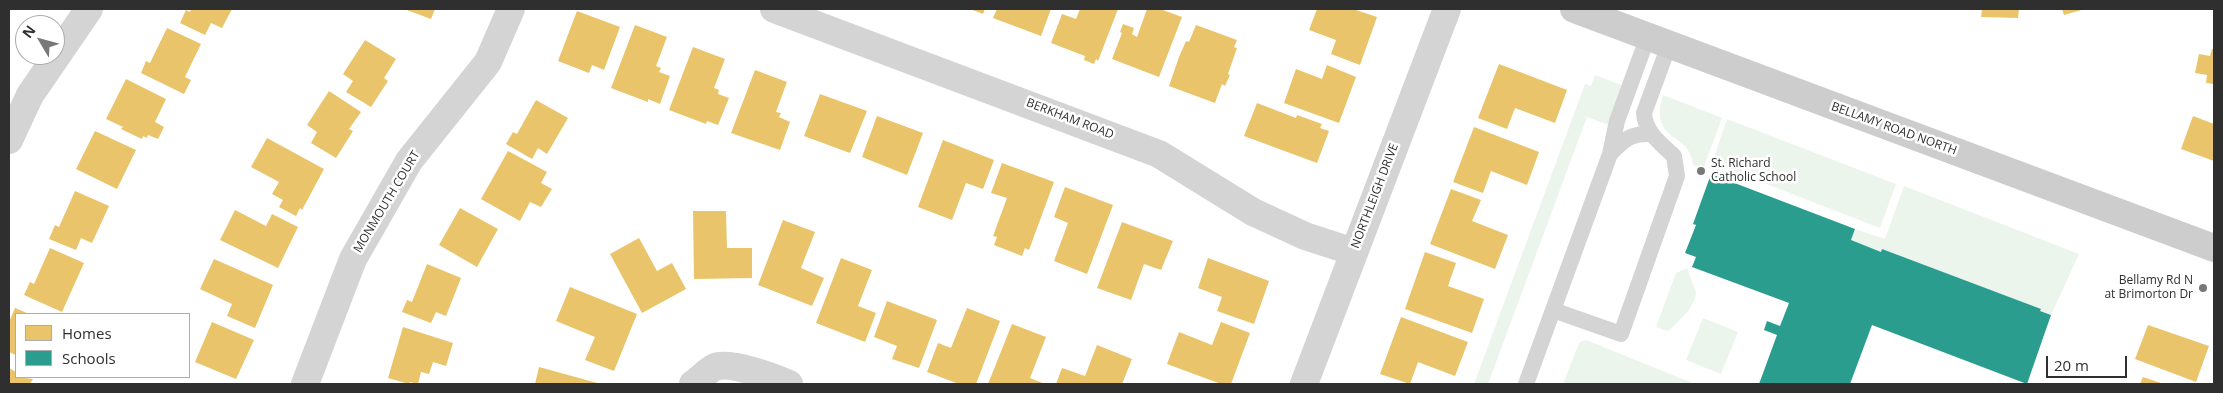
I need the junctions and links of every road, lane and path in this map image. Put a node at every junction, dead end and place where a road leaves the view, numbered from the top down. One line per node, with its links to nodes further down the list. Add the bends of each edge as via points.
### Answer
1 (89, 9): 8 (street, via 30,96)
2 (511, 9): 13 (street, MONMOUTH COURT, via 488,62 410,162 353,259)
3 (774, 9): 11 (street, BERKHAM ROAD, via 1160,154 1254,212 1305,236)
4 (1447, 9): 11 (street, NORTHLEIGH DRIVE)
5 (1574, 9): 6 (street, BELLAMY ROAD NORTH)
6 (1658, 40): 7 (lane, via 1644,113 1644,124); 9 (lane, via 1616,121); 10 (street, BELLAMY ROAD NORTH)
7 (1651, 134): 9 (lane, via 1638,133 1626,138); 12 (lane, via 1674,156 1677,176 1621,334)
8 (9, 140)
9 (1610, 154): 12 (lane)
10 (2214, 248)
11 (1354, 252): 16 (street, NORTHLEIGH DRIVE)
12 (1554, 310): 17 (lane)
13 (305, 384)
14 (693, 384): 15 (street, via 716,366 737,367)
15 (789, 384)
16 (1304, 384)
17 (1526, 384)

